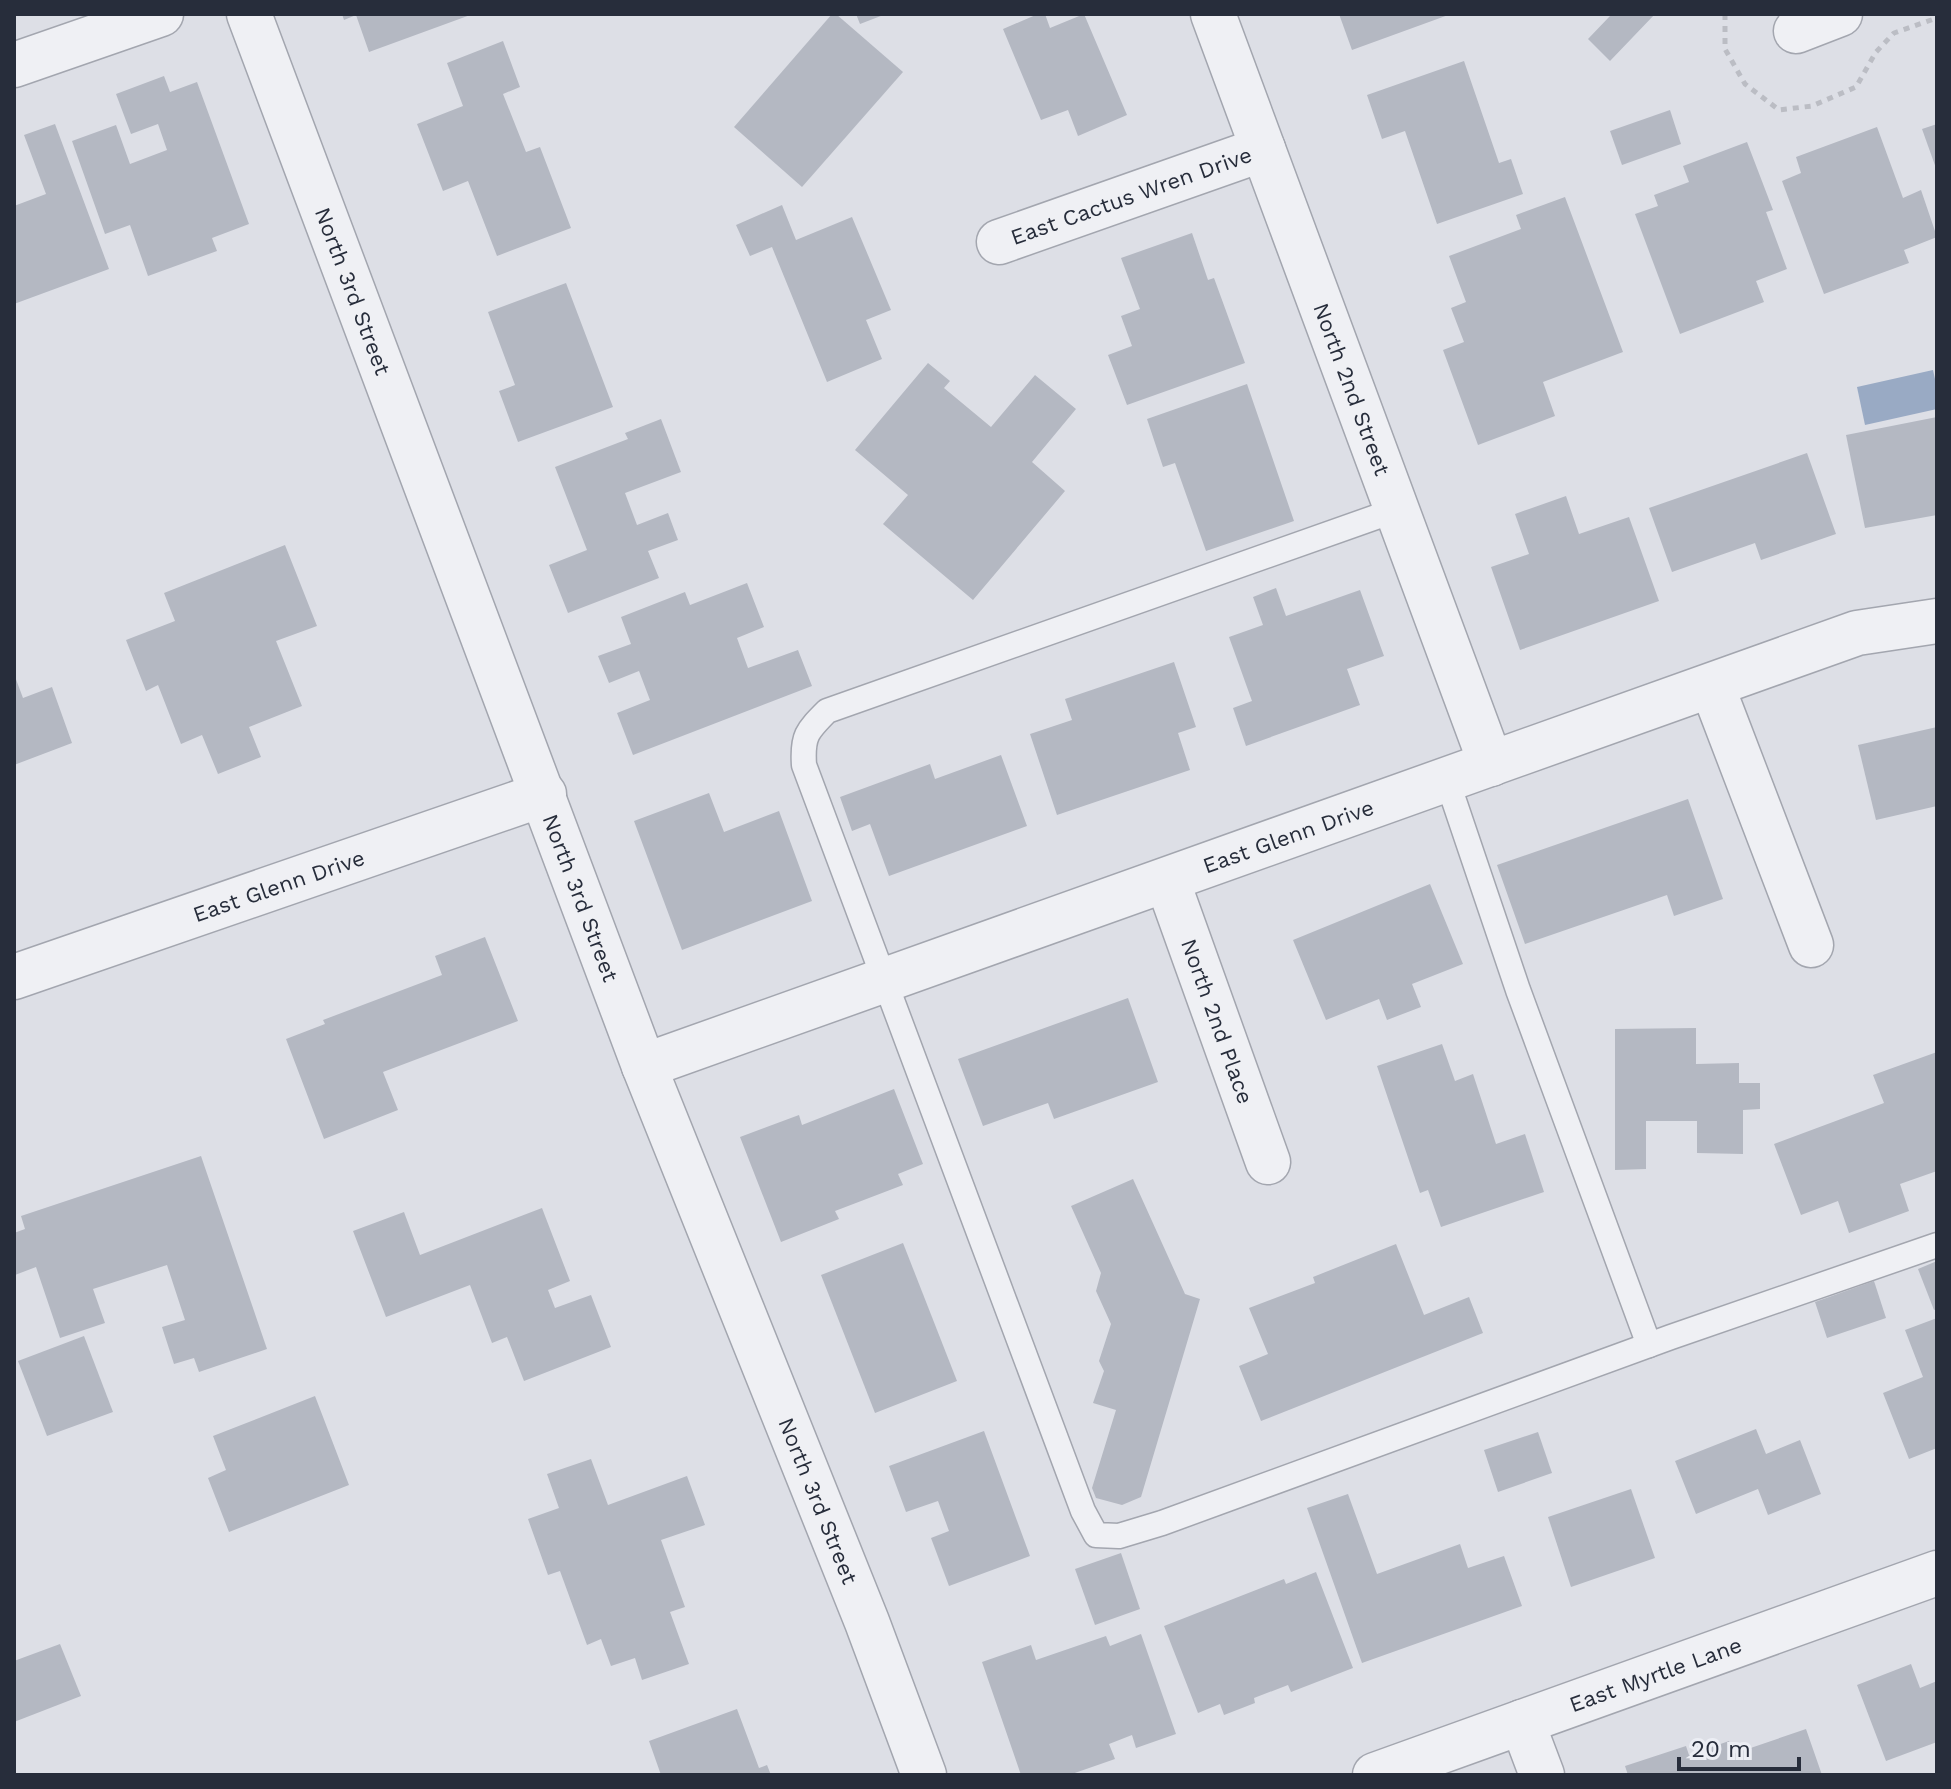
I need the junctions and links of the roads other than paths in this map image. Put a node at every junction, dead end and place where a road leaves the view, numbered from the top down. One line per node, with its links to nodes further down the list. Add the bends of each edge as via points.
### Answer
1 (161, 14): 6 (street)
2 (249, 14): 14 (street, North 3rd Street)
3 (1213, 14): 7 (street, North 2nd Street)
4 (1840, 14): 5 (street)
5 (1796, 31)
6 (14, 65)
7 (1263, 149): 8 (street, East Cactus Wren Drive); 9 (street, North 2nd Street)
8 (999, 242)
9 (1396, 510): 12 (street, North 2nd Street); 18 (lane, via 827,711 807,731 804,765)
10 (1937, 621): 11 (street, East Glenn Drive, via 1857,633)
11 (1712, 686): 12 (street, East Glenn Drive); 16 (street)
12 (1491, 764): 13 (street, East Glenn Drive)
13 (1447, 780): 15 (street, East Glenn Drive); 22 (lane)
14 (544, 794): 17 (street, East Glenn Drive); 19 (street, North 3rd Street)
15 (1167, 880): 18 (street, East Glenn Drive); 20 (street, North 2nd Place)
16 (1811, 945)
17 (14, 977)
18 (885, 981): 19 (street, East Glenn Drive); 22 (lane, via 1096,1535 1119,1536 1162,1523)
19 (644, 1066): 25 (street, North 3rd Street)
20 (1268, 1162)
21 (1937, 1245): 22 (lane)
22 (1649, 1345)
23 (1937, 1573): 24 (street, East Myrtle Lane)
24 (1522, 1722): 26 (street, East Myrtle Lane); 27 (street)
25 (924, 1775)
26 (1375, 1775)
27 (1542, 1775)

